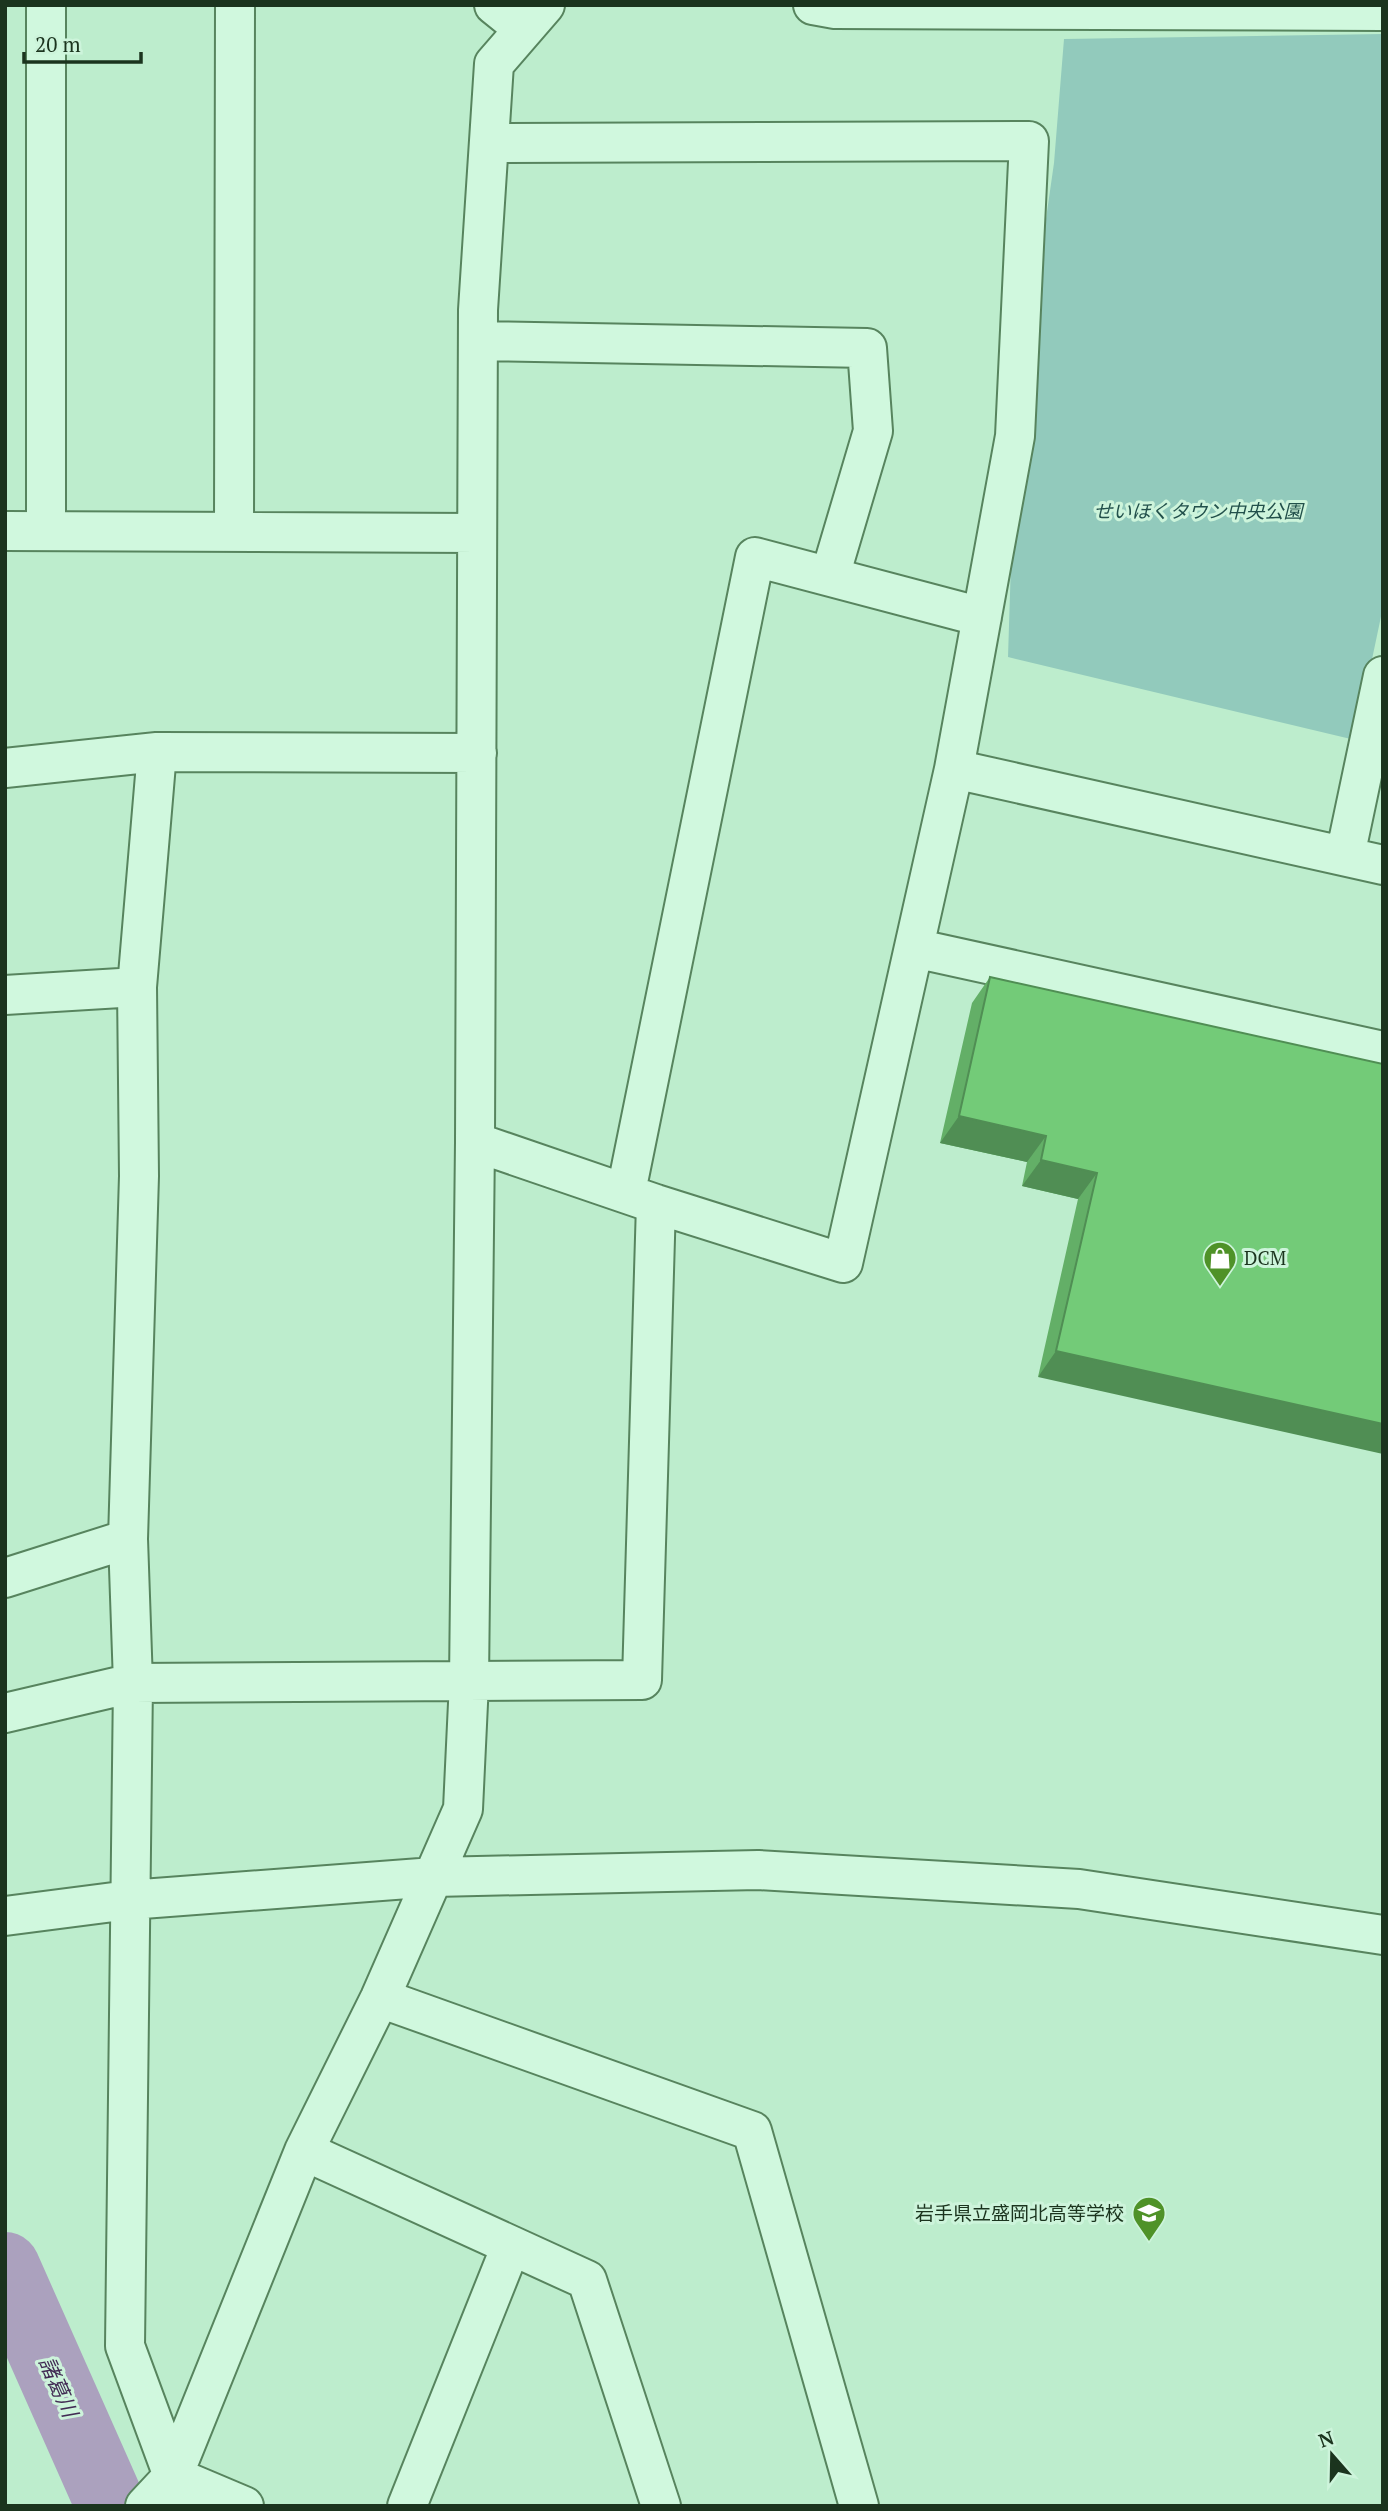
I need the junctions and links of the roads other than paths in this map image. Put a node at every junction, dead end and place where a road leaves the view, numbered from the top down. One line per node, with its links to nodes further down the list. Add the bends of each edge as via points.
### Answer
1 (46, 5): 10 (street)
2 (235, 5): 11 (street)
3 (494, 5): 6 (street)
4 (813, 5): 5 (street, via 835,9)
5 (1383, 11)
6 (535, 17): 7 (street, via 494,64)
7 (489, 143): 8 (street); 14 (street, via 1029,141 1015,436)
8 (478, 341): 12 (street); 13 (street, via 867,348 873,431)
9 (5, 531): 10 (street)
10 (46, 531): 11 (street)
11 (234, 532): 12 (street)
12 (477, 533): 17 (street)
13 (830, 576): 14 (street); 27 (street, via 755,557)
14 (982, 617): 19 (street)
15 (1383, 676): 20 (street)
16 (157, 752): 17 (street); 18 (street); 23 (street)
17 (477, 752): 26 (street)
18 (5, 768)
19 (954, 769): 20 (street); 22 (street)
20 (1345, 856): 21 (street)
21 (1383, 865)
22 (914, 948): 25 (street); 27 (street, via 843,1263)
23 (137, 987): 24 (street); 28 (street, via 139,1176)
24 (5, 995)
25 (1383, 1051)
26 (475, 1142): 27 (street); 30 (street)
27 (641, 1198): 30 (street, via 642,1680)
28 (128, 1539): 29 (street); 31 (street)
29 (5, 1578)
30 (469, 1682): 31 (street); 33 (street, via 463,1809)
31 (133, 1683): 32 (street); 34 (street)
32 (5, 1713)
33 (434, 1877): 34 (street); 36 (street, via 758,1870 1065,1888); 37 (street)
34 (129, 1900): 35 (street); 40 (street, via 125,2346)
35 (5, 1916)
36 (1383, 1934)
37 (380, 1998): 38 (street); 44 (street, via 752,2131)
38 (304, 2151): 39 (street); 40 (street)
39 (511, 2246): 42 (street); 43 (street, via 587,2280)
40 (165, 2496): 41 (street)
41 (244, 2506)
42 (407, 2506)
43 (661, 2506)
44 (859, 2506)

